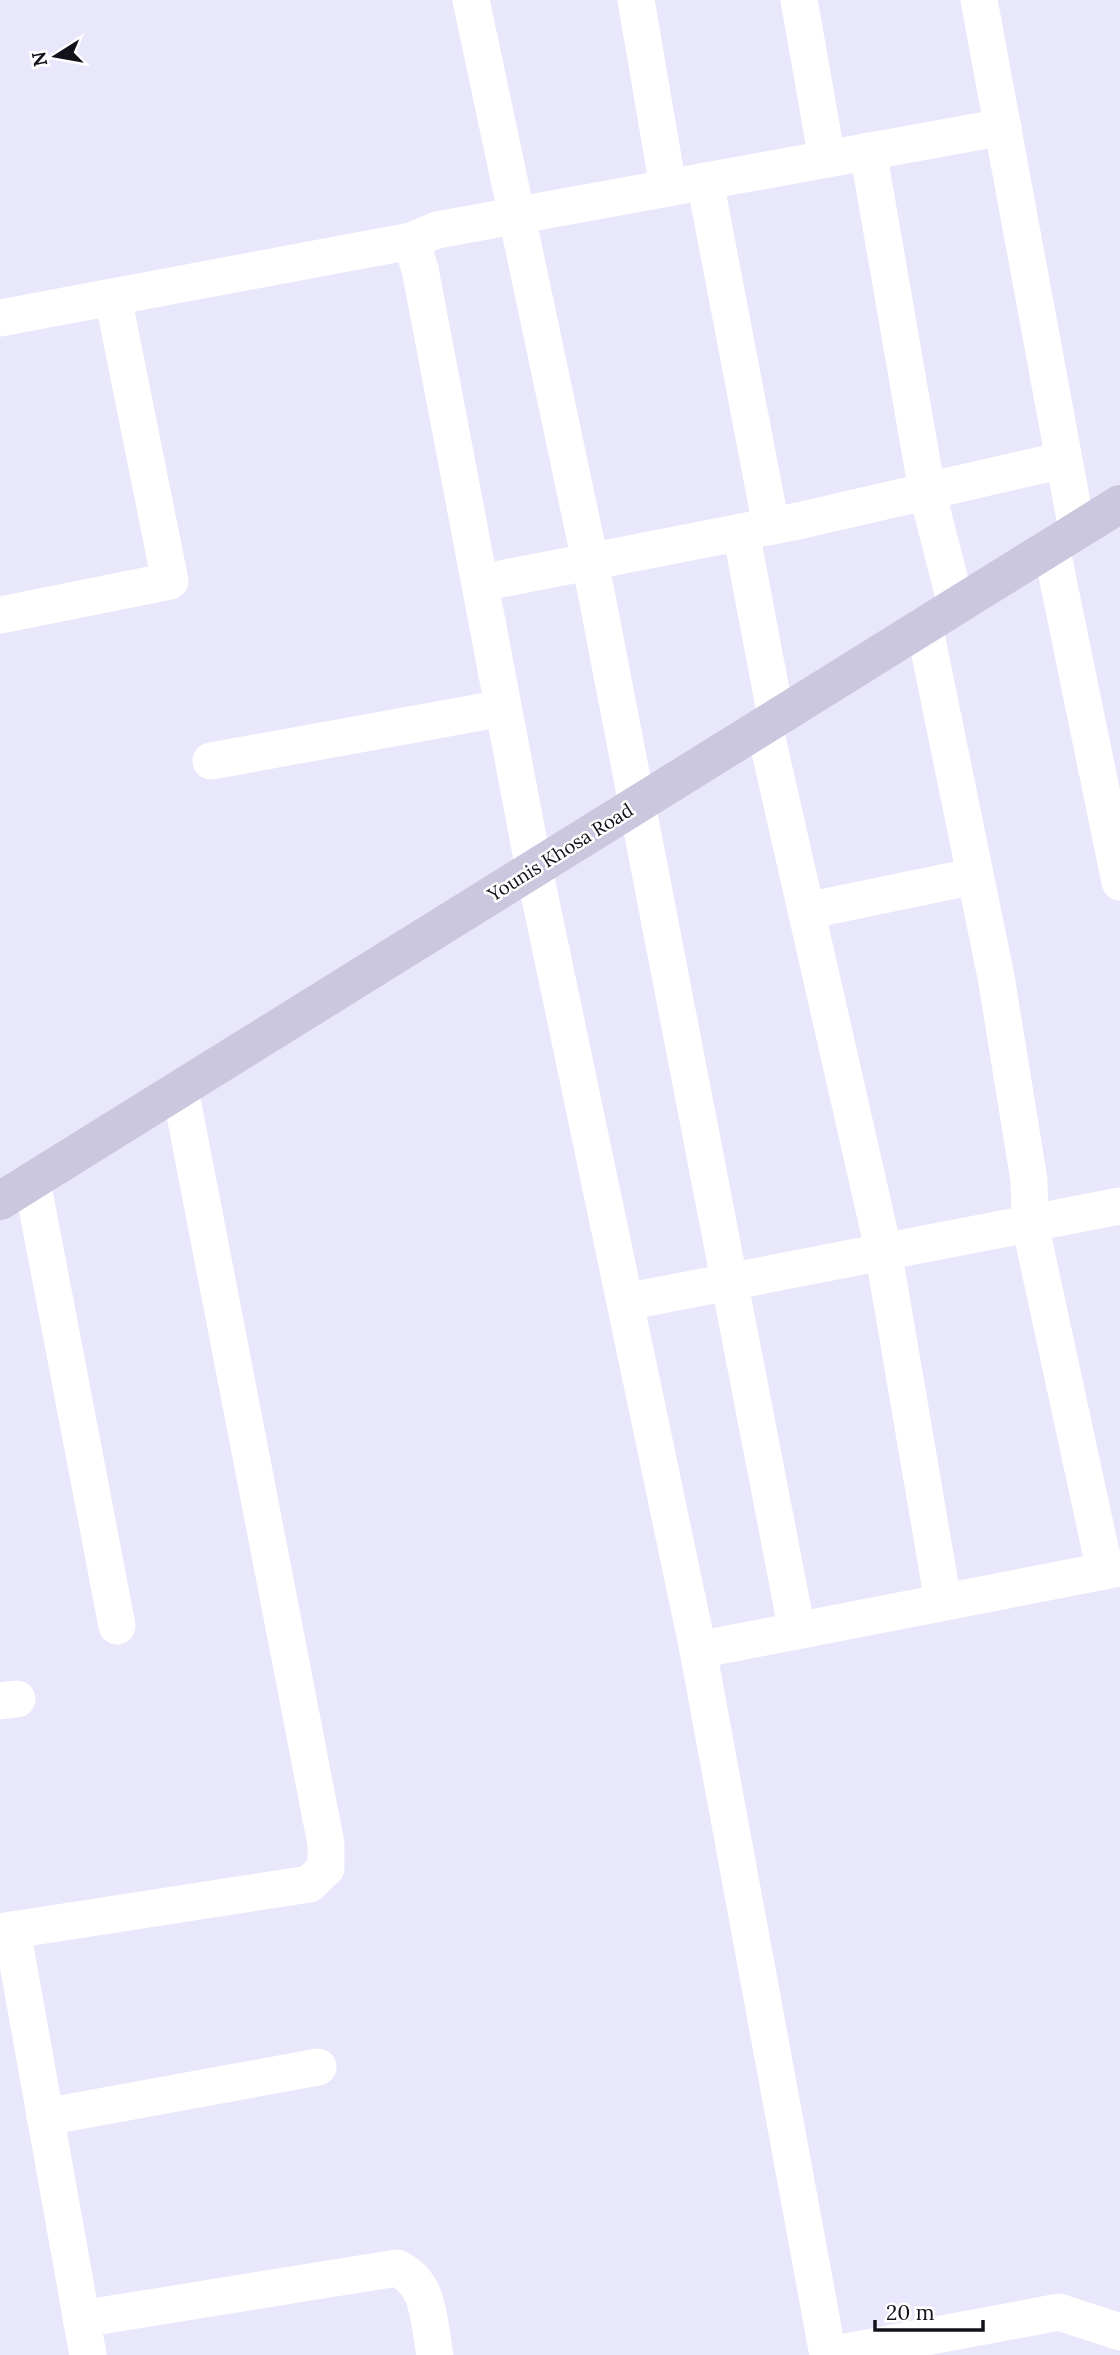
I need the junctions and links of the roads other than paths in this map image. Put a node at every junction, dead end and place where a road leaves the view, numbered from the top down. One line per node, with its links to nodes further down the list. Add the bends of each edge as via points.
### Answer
1 (471, 0): 10 (street)
2 (636, 0): 9 (street)
3 (799, 0): 7 (street)
4 (979, 0): 5 (street)
5 (1003, 127): 6 (street); 14 (street)
6 (868, 151): 7 (street); 15 (street)
7 (827, 159): 8 (street)
8 (705, 181): 9 (street); 17 (street)
9 (668, 187): 10 (street)
10 (519, 215): 11 (street, via 437,230); 19 (street)
11 (411, 241): 12 (street); 20 (street)
12 (113, 297): 13 (street); 22 (street, via 170,581)
13 (0, 318)
14 (1063, 460): 15 (street); 18 (street)
15 (927, 491): 17 (street); 21 (street)
16 (1120, 504): 18 (street, Younis Khosa Road)
17 (756, 529): 19 (street); 25 (street)
18 (1064, 538): 21 (street, Younis Khosa Road); 30 (street)
19 (590, 561): 20 (street); 27 (street)
20 (480, 583): 24 (street)
21 (956, 605): 23 (street, Younis Khosa Road)
22 (0, 615)
23 (924, 625): 25 (street, Younis Khosa Road); 29 (street)
24 (503, 708): 26 (street); 28 (street)
25 (770, 721): 27 (street, Younis Khosa Road); 31 (street)
26 (211, 761)
27 (635, 806): 28 (street, Younis Khosa Road); 38 (street)
28 (534, 869): 32 (street, Younis Khosa Road); 39 (street)
29 (975, 876): 31 (street); 36 (street, via 1029,1180)
30 (1120, 882)
31 (806, 911): 37 (street)
32 (180, 1089): 33 (street, Younis Khosa Road); 45 (street, via 326,1844 326,1868 309,1884)
33 (32, 1181): 34 (street, Younis Khosa Road); 42 (street)
34 (0, 1201)
35 (1120, 1206): 36 (street)
36 (1030, 1224): 37 (street); 40 (street)
37 (884, 1253): 38 (street); 41 (street)
38 (729, 1284): 39 (street); 43 (street)
39 (625, 1302): 44 (street)
40 (1112, 1569): 41 (street)
41 (943, 1602): 43 (street)
42 (117, 1626)
43 (797, 1631): 44 (street)
44 (698, 1650): 52 (street)
45 (6, 1931): 47 (street)
46 (318, 2067): 47 (street)
47 (45, 2117): 48 (street)
48 (81, 2319): 50 (street); 51 (street, via 397,2268 422,2286)
49 (1120, 2332): 52 (street, via 1059,2312)
50 (88, 2355)
51 (435, 2355)
52 (829, 2355)

